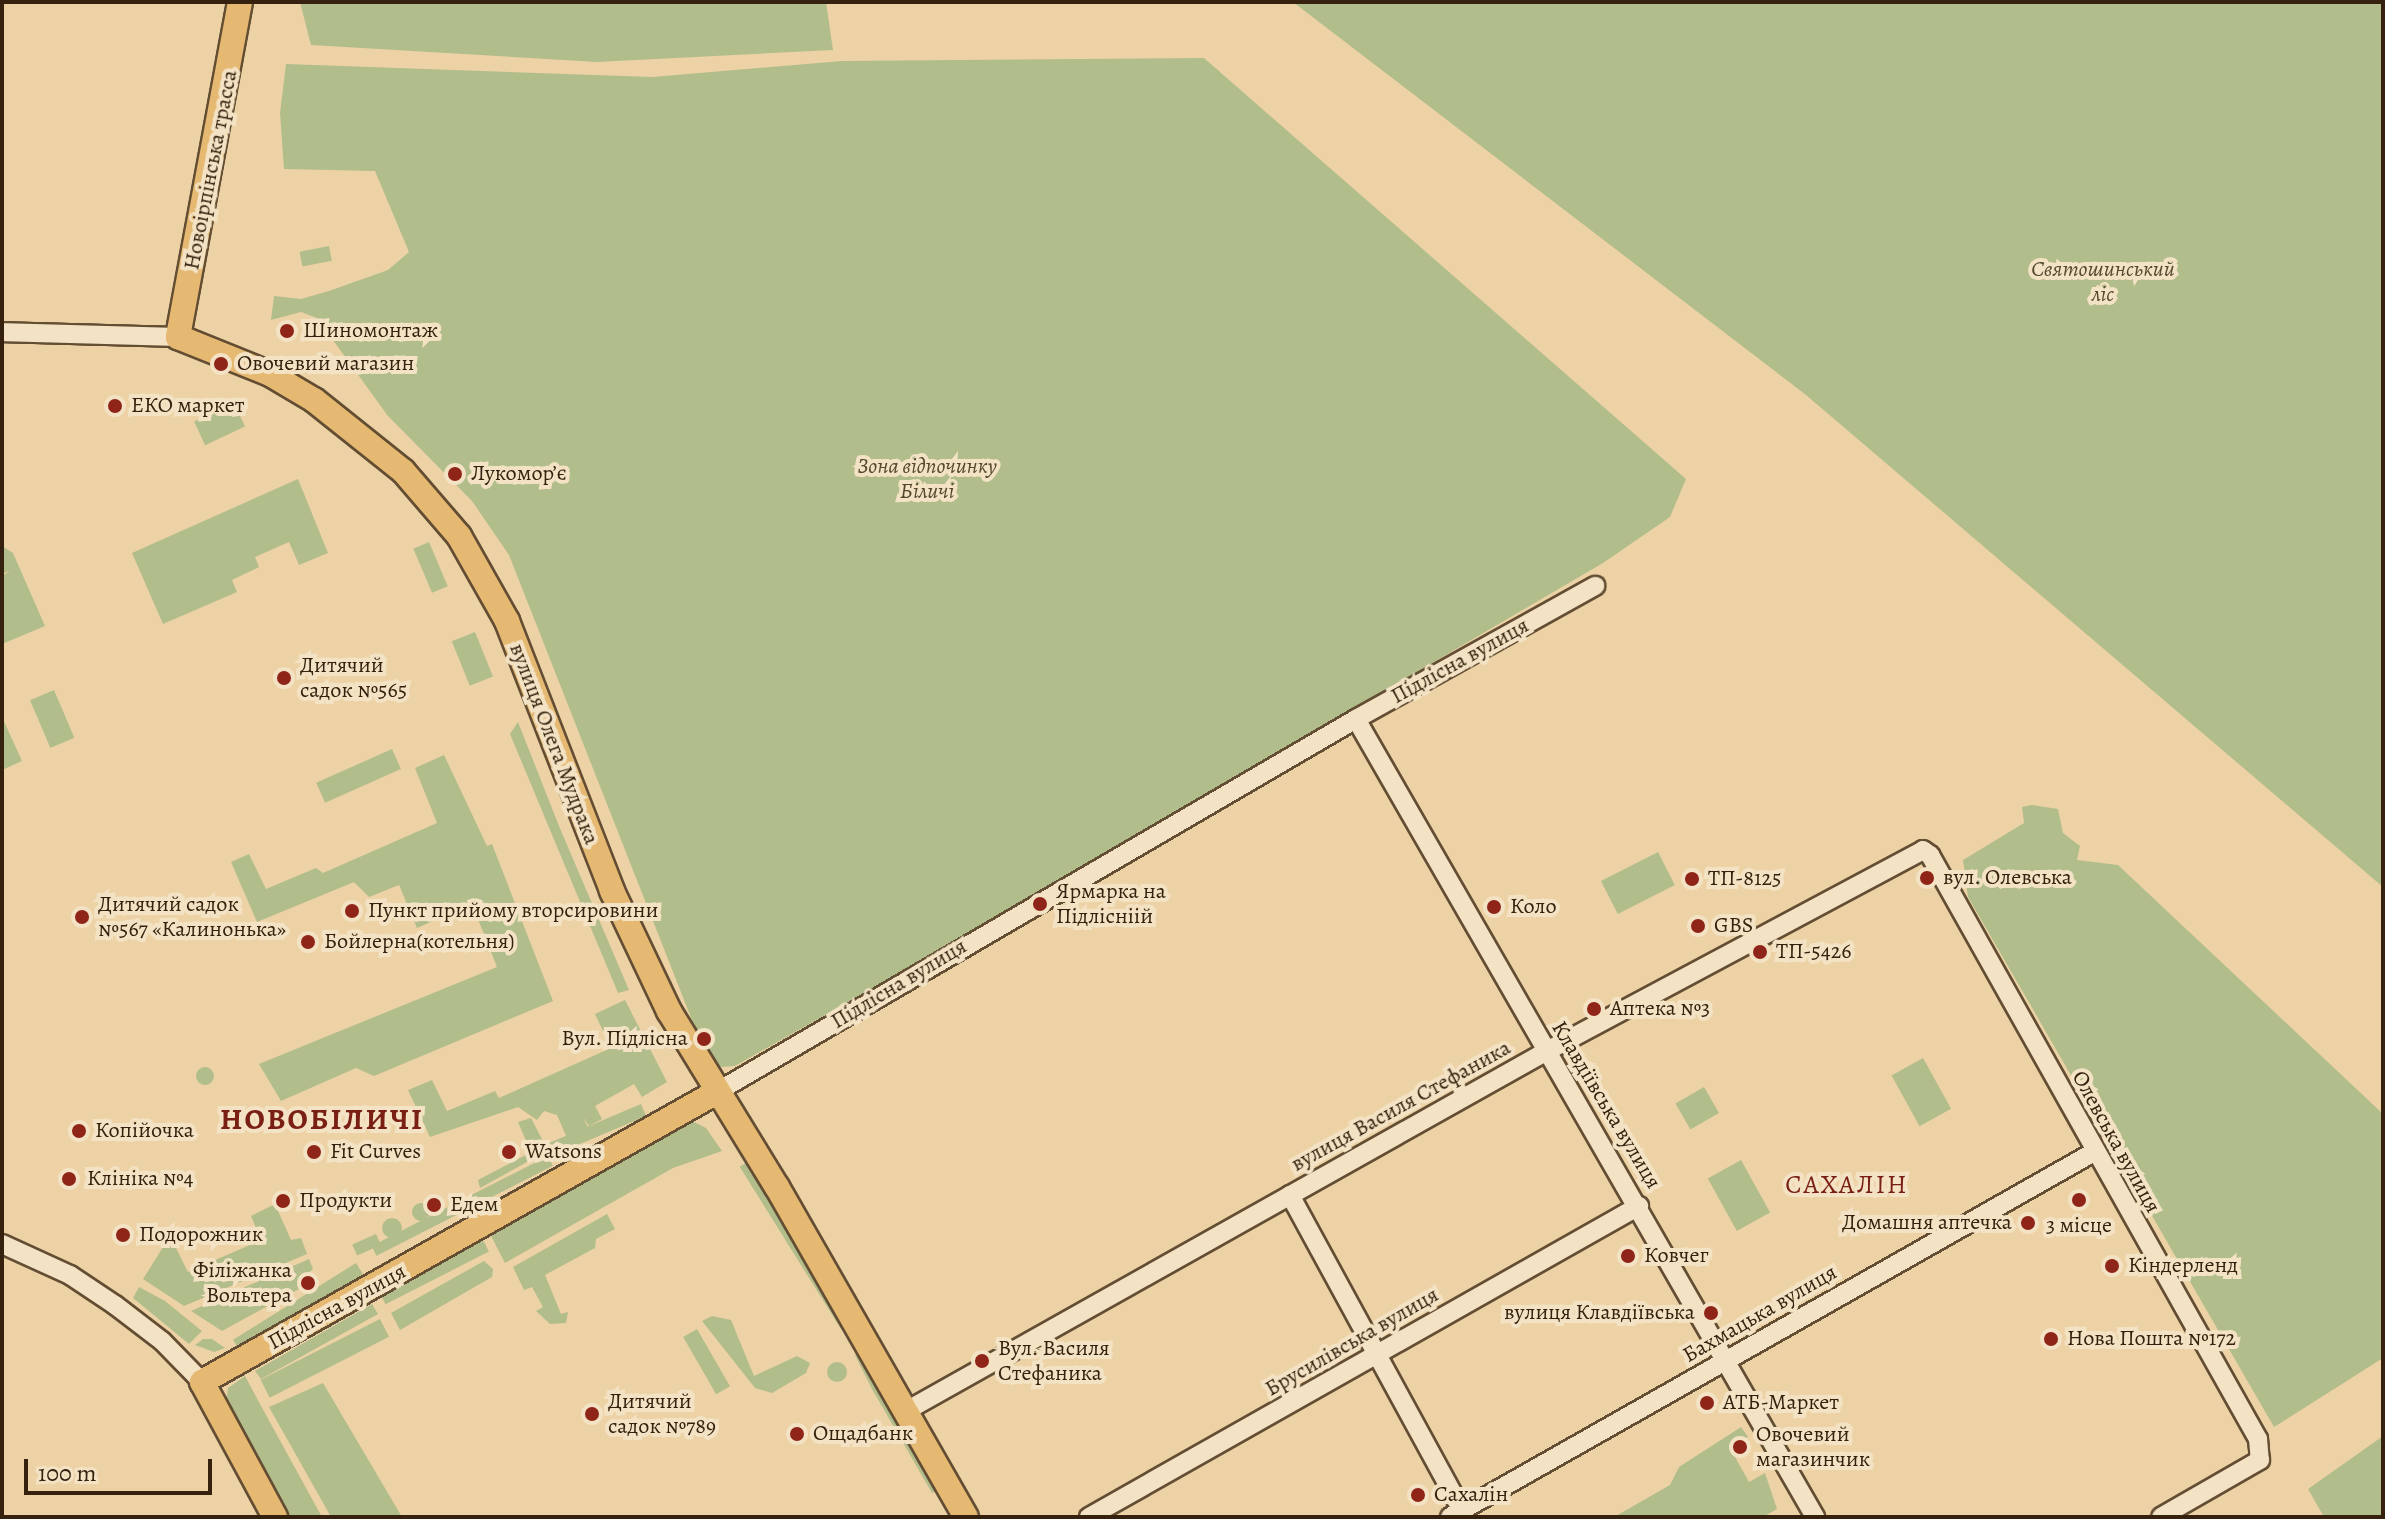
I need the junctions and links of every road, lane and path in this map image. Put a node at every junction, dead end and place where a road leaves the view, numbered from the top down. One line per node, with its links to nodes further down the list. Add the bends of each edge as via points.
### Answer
1 (240, 2): 3 (main road, Новоірпінська трасса)
2 (2, 332): 3 (street, вулиця Олега Мудрака)
3 (178, 337): 8 (main road, вулиця Олега Мудрака, via 270,374 314,400 403,471 459,536 507,621 612,891)
4 (1595, 586): 5 (street, Підлісна вулиця)
5 (1356, 719): 7 (street, Клавдіївська вулиця); 8 (street, Підлісна вулиця)
6 (1923, 850): 7 (street, вулиця Василя Стефаника); 9 (street, Олевська вулиця)
7 (1547, 1051): 10 (street, вулиця Василя Стефаника); 11 (street, Клавдіївська вулиця)
8 (715, 1093): 15 (main road, Підлісна вулиця); 16 (main road, вулиця Олега Мудрака, via 777,1187)
9 (2094, 1152): 14 (street, Бахмацька вулиця); 22 (street, Олевська вулиця, via 2258,1439 2260,1460)
10 (1290, 1195): 13 (street); 16 (street, вулиця Василя Стефаника)
11 (1639, 1206): 13 (street, Брусилівська вулиця); 14 (street, Клавдіївська вулиця)
12 (2, 1244): 15 (street, via 70,1275 115,1305 162,1341)
13 (1377, 1357): 17 (street); 20 (street, Брусилівська вулиця)
14 (1727, 1360): 17 (street, Бахмацька вулиця); 21 (street, Клавдіївська вулиця)
15 (202, 1382): 18 (main road)
16 (906, 1411): 19 (main road, вулиця Олега Мудрака)
17 (1456, 1513)
18 (275, 1517)
19 (966, 1517)
20 (1089, 1517)
21 (1815, 1517)
22 (2161, 1517)

